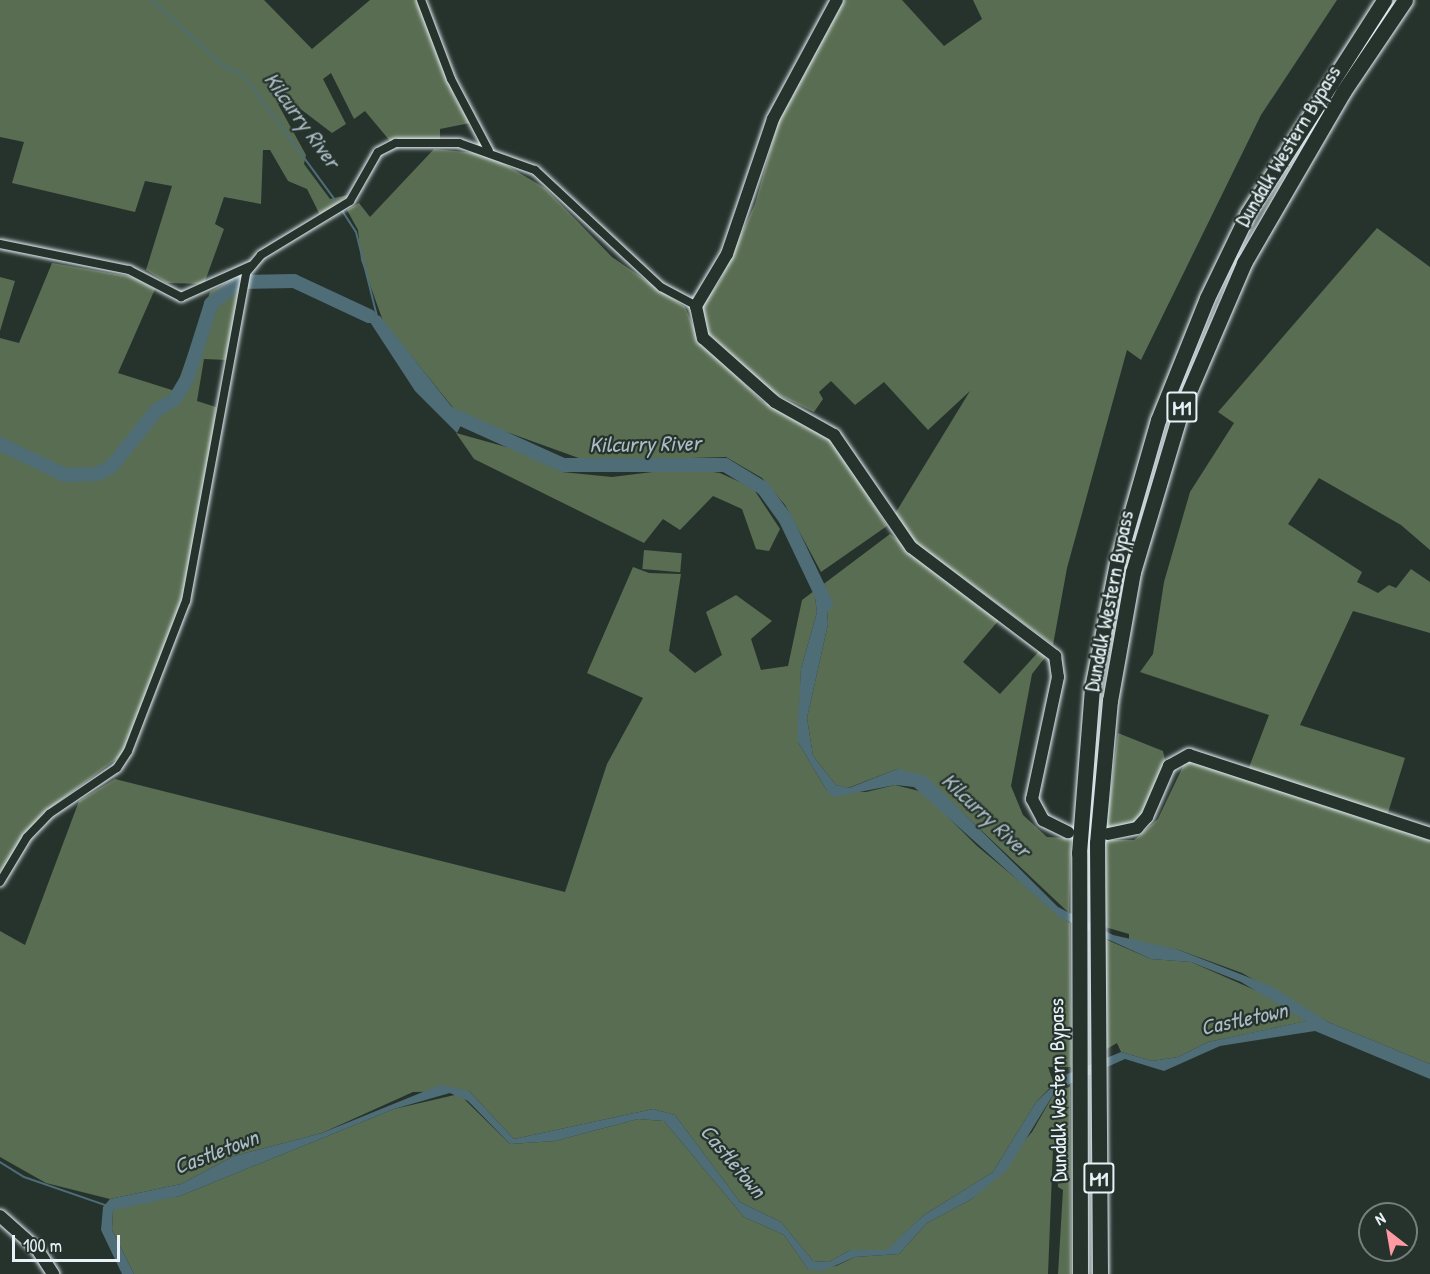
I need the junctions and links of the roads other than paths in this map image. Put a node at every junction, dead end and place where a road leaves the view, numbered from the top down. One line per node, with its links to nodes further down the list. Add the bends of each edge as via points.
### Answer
1 (422, 0): 5 (street, via 451,79)
2 (837, 0): 8 (street, via 773,119 727,254)
3 (1384, 0): 15 (highway, Dundalk Western Bypass / M1, via 1248,213 1158,420 1100,638 1083,778 1077,910)
4 (1405, 0): 16 (highway, Dundalk Western Bypass / M1, via 1274,207 1221,311 1182,408 1150,507 1116,659 1102,778 1097,1051)
5 (489, 151): 7 (street, via 459,143 396,143 378,152 350,201); 8 (street, via 535,170 661,287)
6 (0, 244): 7 (street, via 129,270 182,297)
7 (248, 270): 12 (street, via 186,601 128,751 117,768 49,814 27,837)
8 (696, 306): 9 (street, via 703,338 734,369 775,402 834,435 912,547 1051,652 1059,666 1031,786 1043,820)
9 (1068, 832)
10 (1108, 834): 11 (street, via 1126,833 1143,822 1175,759 1189,755)
11 (1430, 834)
12 (0, 882)
13 (0, 1216): 14 (street, via 37,1249)
14 (52, 1274)
15 (1080, 1274)
16 (1100, 1274)

